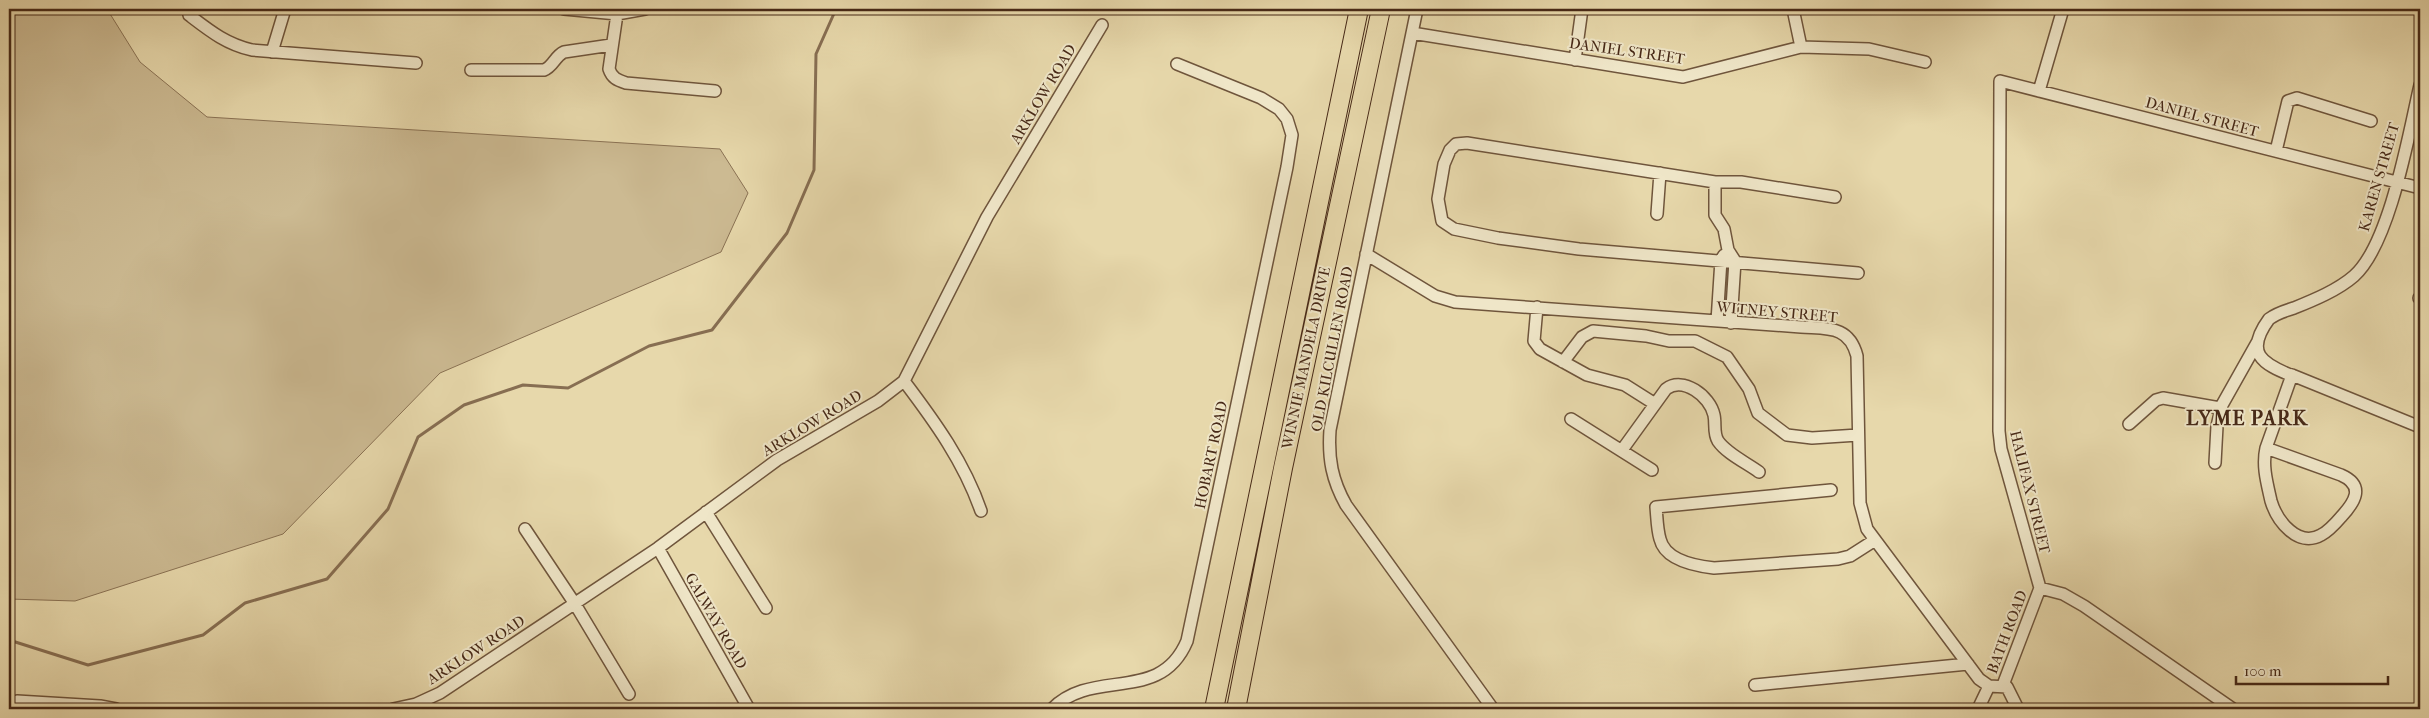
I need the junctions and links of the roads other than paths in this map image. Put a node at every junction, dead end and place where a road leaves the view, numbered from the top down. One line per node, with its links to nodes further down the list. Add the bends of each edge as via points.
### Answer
1 (286, 9): 16 (street)
2 (564, 9): 10 (street)
3 (645, 9): 10 (street)
4 (1359, 9): 76 (main road, WINNIE MANDELA DRIVE)
5 (1382, 9): 77 (main road, WINNIE MANDELA DRIVE, via 1283,468)
6 (1417, 9): 13 (street, OLD KILCULLEN ROAD)
7 (1582, 9): 17 (street)
8 (1793, 9): 15 (street)
9 (2063, 9): 25 (street)
10 (616, 14): 14 (street)
11 (189, 15): 16 (street, via 230,44)
12 (1102, 25): 45 (street, ARKLOW ROAD, via 987,217)
13 (1412, 33): 17 (street, DANIEL STREET); 35 (street, OLD KILCULLEN ROAD)
14 (611, 45): 21 (street, via 564,52 544,70); 24 (street, via 609,68 616,80 626,84)
15 (1801, 47): 17 (street, DANIEL STREET, via 1683,77); 18 (street, DANIEL STREET, via 1869,50)
16 (272, 52): 19 (street)
17 (1575, 60)
18 (1925, 62)
19 (416, 63)
20 (1177, 64): 75 (street, HOBART ROAD, via 1261,98 1279,109 1287,118 1292,135 1288,159 1187,641 1179,656 1158,675 1139,682 1087,688 1070,695)
21 (471, 70)
22 (2000, 81): 25 (street, DANIEL STREET); 63 (street, HALIFAX STREET, via 1999,431 2001,449)
23 (2420, 85): 30 (street, KAREN STREET)
24 (715, 91)
25 (2039, 91): 27 (street, DANIEL STREET)
26 (2371, 121): 27 (street, via 2291,98)
27 (2276, 151): 30 (street, DANIEL STREET)
28 (1660, 173): 29 (street); 33 (street); 36 (street, via 1467,143 1456,144 1444,164 1438,199 1440,216 1444,224 1454,229 1538,244)
29 (1715, 182): 32 (street, via 1741,182); 34 (street, via 1715,215 1724,229)
30 (2397, 182): 31 (street, DANIEL STREET); 42 (street, KAREN STREET, via 2383,226 2372,250 2354,276 2333,290 2274,315 2264,326)
31 (2420, 188)
32 (1835, 197)
33 (1657, 214)
34 (1728, 250): 36 (street); 37 (street)
35 (1366, 254): 39 (street, WITNEY STREET, via 1444,299); 78 (street, OLD KILCULLEN ROAD, via 1330,430 1330,470 1346,505)
36 (1721, 260): 37 (street); 40 (street)
37 (1734, 261): 38 (street); 41 (street)
38 (1858, 273)
39 (1537, 307): 40 (street, WITNEY STREET); 43 (street, via 1534,341)
40 (1717, 321): 41 (street, WITNEY STREET)
41 (1731, 323): 51 (street, WITNEY STREET, via 1831,330 1848,337 1857,356)
42 (2258, 341): 44 (street, via 2262,360 2270,367); 47 (street, KAREN STREET)
43 (1563, 362): 46 (street, via 1587,375 1625,385); 51 (street, via 1582,336 1593,331 1669,341 1696,341 1727,357 1749,389 1758,413 1787,435 1812,438)
44 (2293, 376): 50 (street); 52 (street)
45 (904, 381): 58 (street, via 940,429 971,481); 59 (street, ARKLOW ROAD, via 878,401 777,460)
46 (1655, 404): 53 (street); 56 (street, via 1671,385 1682,384 1694,390 1714,413 1714,432 1718,442)
47 (2220, 408): 49 (street, via 2163,398 2156,400); 54 (street)
48 (1571, 419): 53 (street)
49 (2129, 424)
50 (2420, 427)
51 (1858, 434): 61 (street, WITNEY STREET, via 1860,502 1863,519)
52 (2266, 448): 52 (street, via 2263,464 2278,520 2308,539 2328,532 2355,500 2351,482 2341,475)
53 (1622, 450): 55 (street)
54 (2215, 463)
55 (1652, 470)
56 (1759, 472)
57 (1831, 490): 61 (street, via 1656,507 1660,539 1673,555 1714,568 1838,559 1850,556)
58 (981, 511)
59 (706, 512): 62 (street, ARKLOW ROAD); 65 (street)
60 (525, 529): 64 (street)
61 (1875, 540): 66 (street, WITNEY STREET)
62 (658, 548): 64 (street, ARKLOW ROAD); 74 (street, GALWAY ROAD)
63 (2040, 588): 68 (street, BATH ROAD); 81 (street, via 2063,594 2084,606)
64 (575, 604): 70 (street); 73 (street, ARKLOW ROAD, via 440,693 416,704)
65 (766, 608)
66 (1968, 664): 67 (street); 69 (street, WITNEY STREET, via 1978,679)
67 (1755, 685)
68 (2003, 685): 69 (street); 80 (street, via 2009,688)
69 (1989, 686): 79 (street)
70 (630, 694)
71 (17, 709): 72 (street, via 16,703 20,701)
72 (116, 709)
73 (393, 709)
74 (749, 709)
75 (1052, 709)
76 (1214, 709)
77 (1236, 709)
78 (1493, 709)
79 (1978, 709)
80 (2018, 709)
81 (2234, 709)

